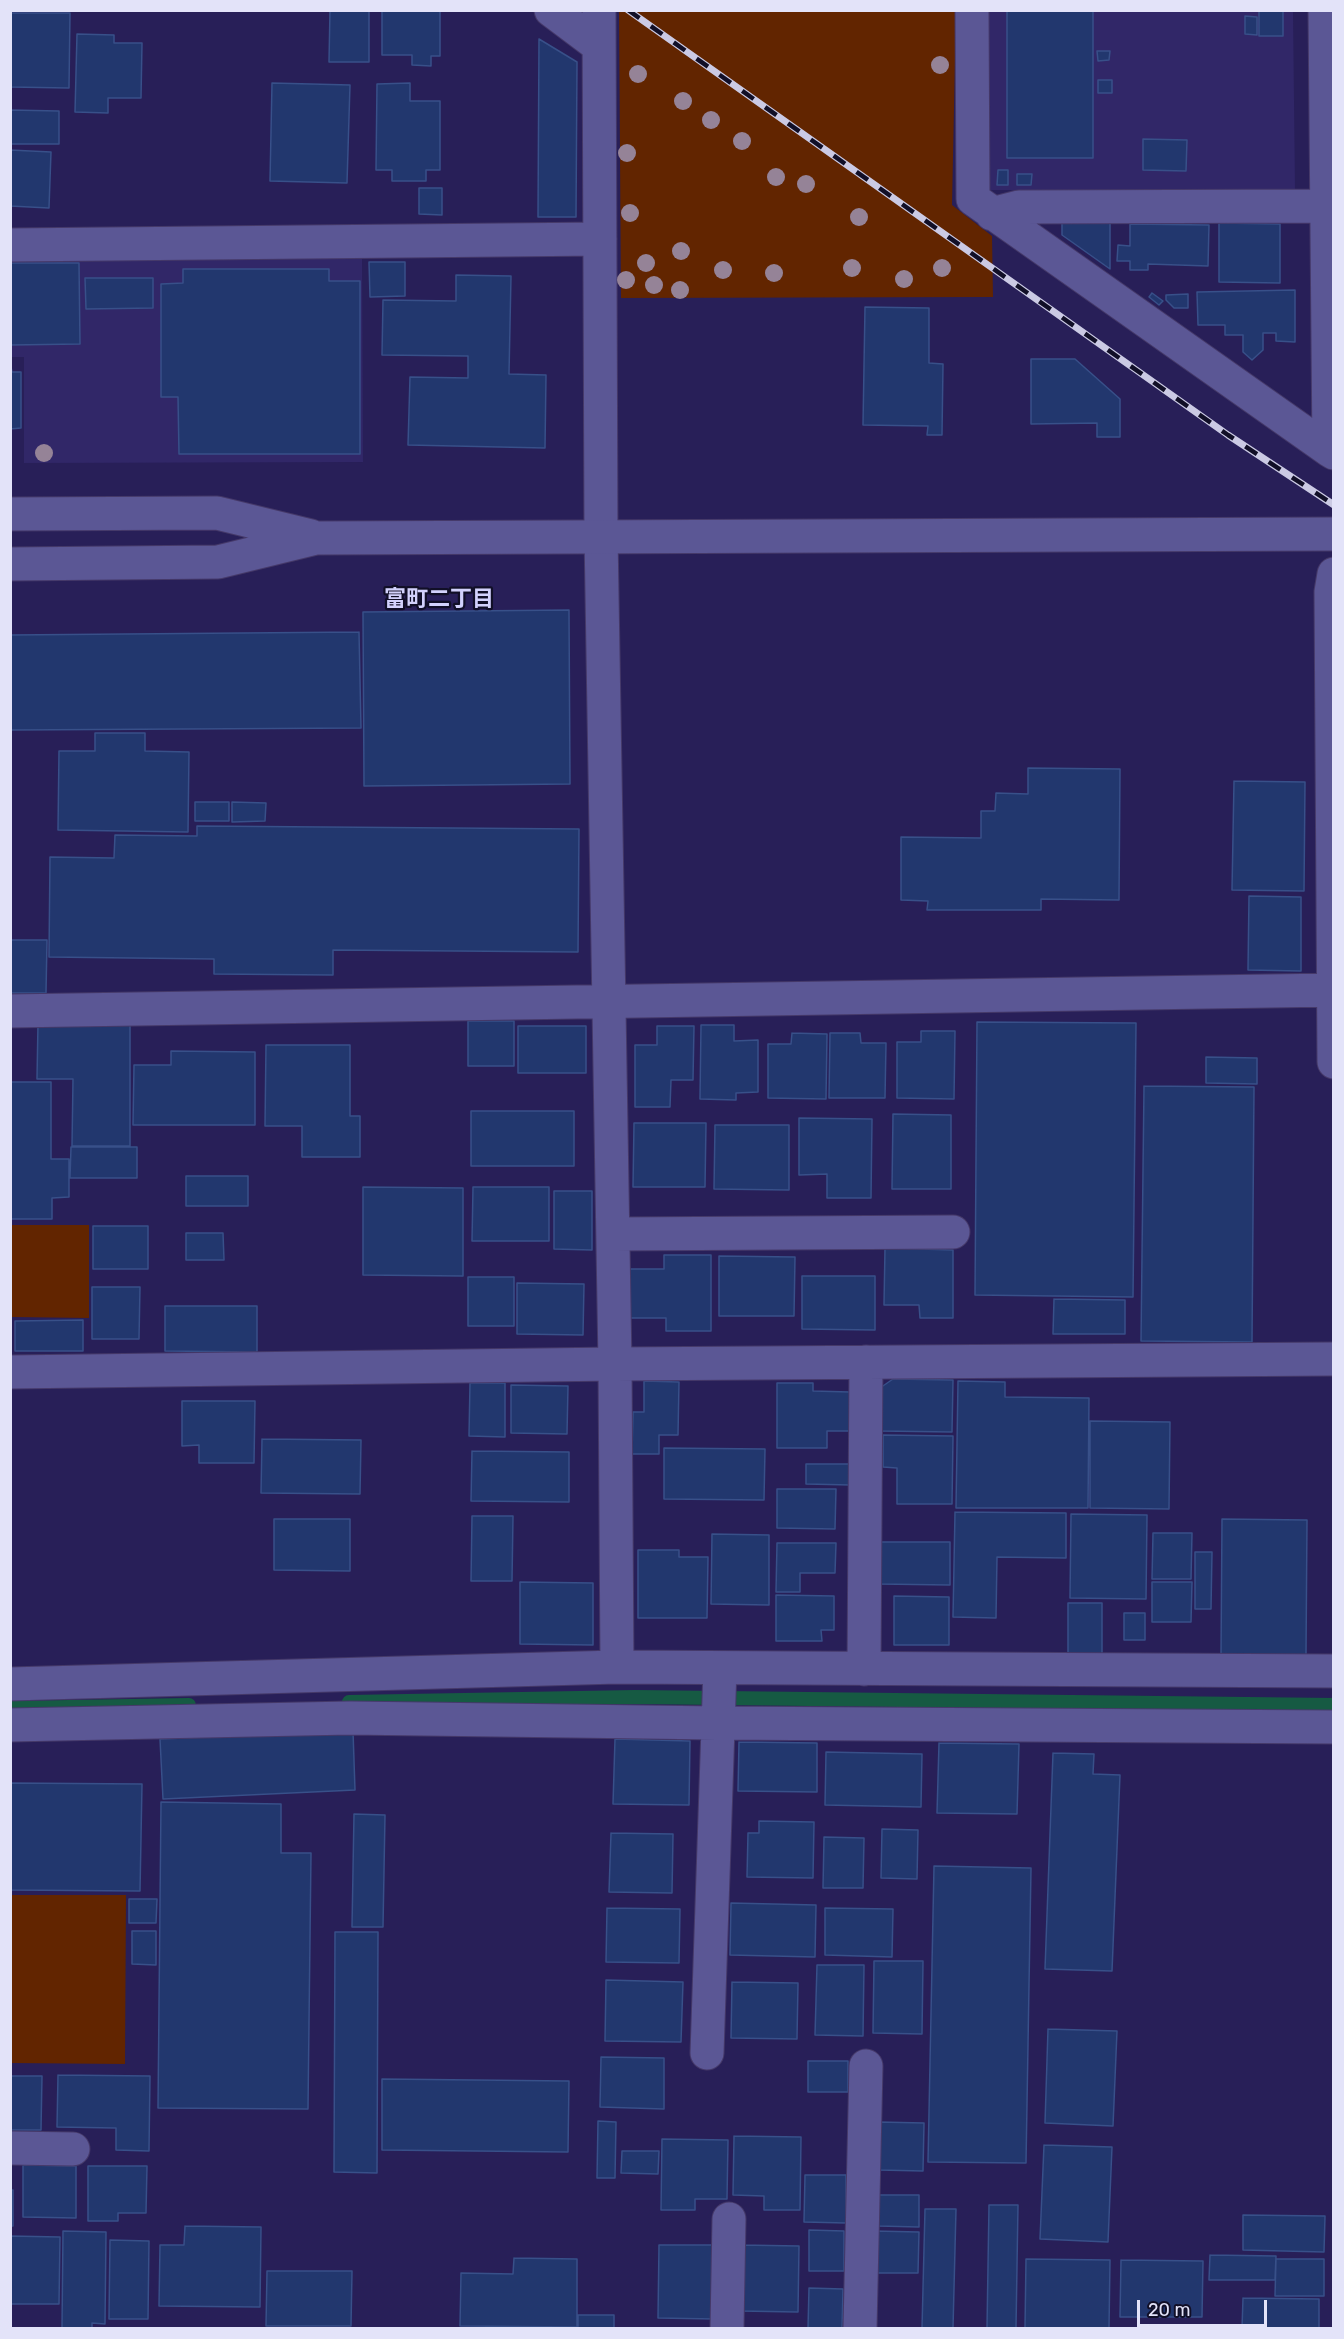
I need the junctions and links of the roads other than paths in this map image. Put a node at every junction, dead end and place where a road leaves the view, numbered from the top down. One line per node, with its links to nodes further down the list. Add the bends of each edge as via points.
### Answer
1 (551, 10): 5 (street)
2 (599, 10): 5 (street)
3 (972, 10): 7 (street, via 973,200)
4 (1325, 10): 6 (street)
5 (599, 46): 8 (street)
6 (1327, 206): 7 (street, via 1018,207); 10 (street)
7 (992, 214): 10 (street)
8 (600, 239): 9 (street); 13 (street)
9 (10, 245)
10 (1331, 451)
11 (10, 514): 14 (street, via 217,513)
12 (1334, 534): 13 (street)
13 (601, 535): 14 (street); 18 (street)
14 (316, 538): 15 (street, via 218,562)
15 (10, 564)
16 (1334, 574): 17 (street)
17 (1333, 990): 18 (street); 20 (street)
18 (608, 1002): 19 (street); 22 (street)
19 (10, 1011)
20 (1334, 1062)
21 (953, 1232): 22 (street)
22 (613, 1234): 25 (street)
23 (1334, 1359): 24 (street)
24 (866, 1362): 25 (street); 28 (street)
25 (615, 1364): 26 (street); 27 (street)
26 (10, 1372)
27 (617, 1667): 30 (street); 31 (street)
28 (864, 1668): 29 (street); 31 (street)
29 (1334, 1671)
30 (10, 1684)
31 (718, 1697): 32 (street, via 350,1718); 33 (street); 34 (street)
32 (10, 1725)
33 (1334, 1727)
34 (707, 2053)
35 (866, 2066): 40 (street)
36 (10, 2148): 37 (street)
37 (73, 2149)
38 (729, 2219): 39 (street)
39 (727, 2328)
40 (860, 2328)

